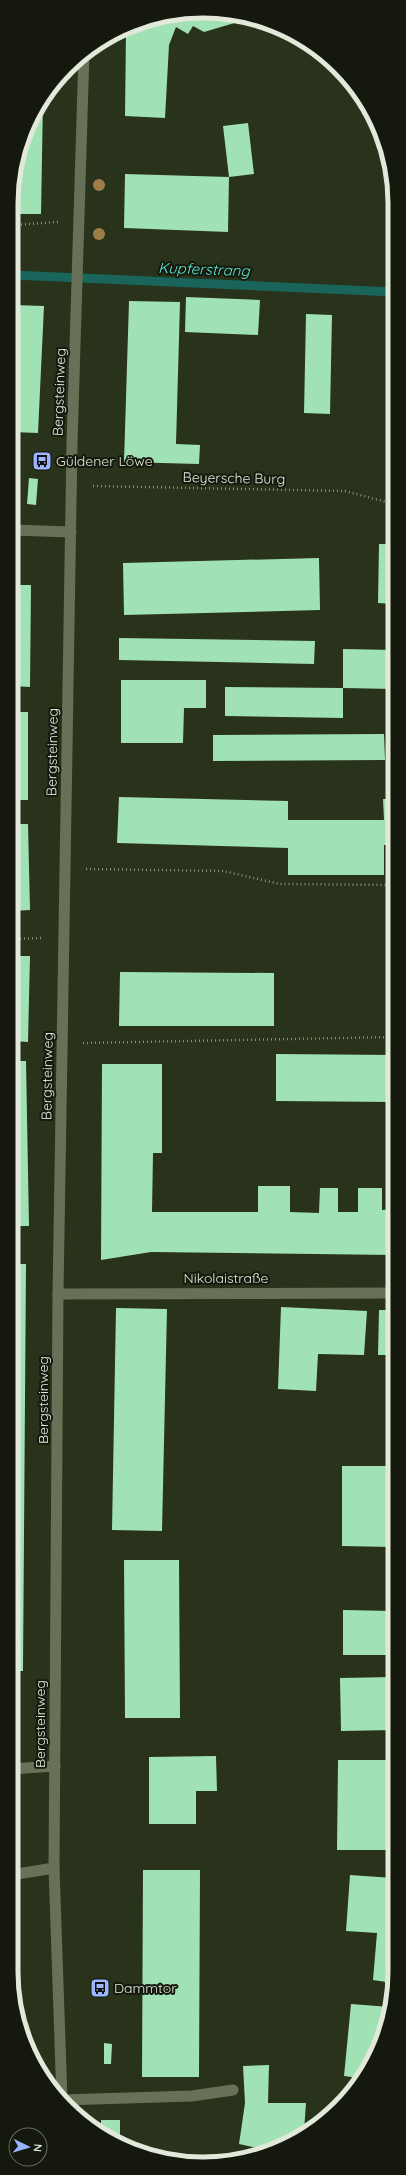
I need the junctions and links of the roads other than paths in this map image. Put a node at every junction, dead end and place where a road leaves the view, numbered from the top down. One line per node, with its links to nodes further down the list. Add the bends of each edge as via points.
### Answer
1 (84, 62): 3 (street, Bergsteinweg)
2 (18, 530): 3 (street)
3 (71, 532): 5 (street, Bergsteinweg)
4 (388, 1293): 5 (street, Nikolaistraße)
5 (58, 1294): 6 (street, Bergsteinweg)
6 (55, 1766): 7 (street); 8 (street, Bergsteinweg)
7 (18, 1769)
8 (54, 1868): 9 (street); 11 (street, Bergsteinweg)
9 (18, 1874)
10 (233, 2090): 12 (street, via 192,2096)
11 (62, 2091)
12 (69, 2100)

